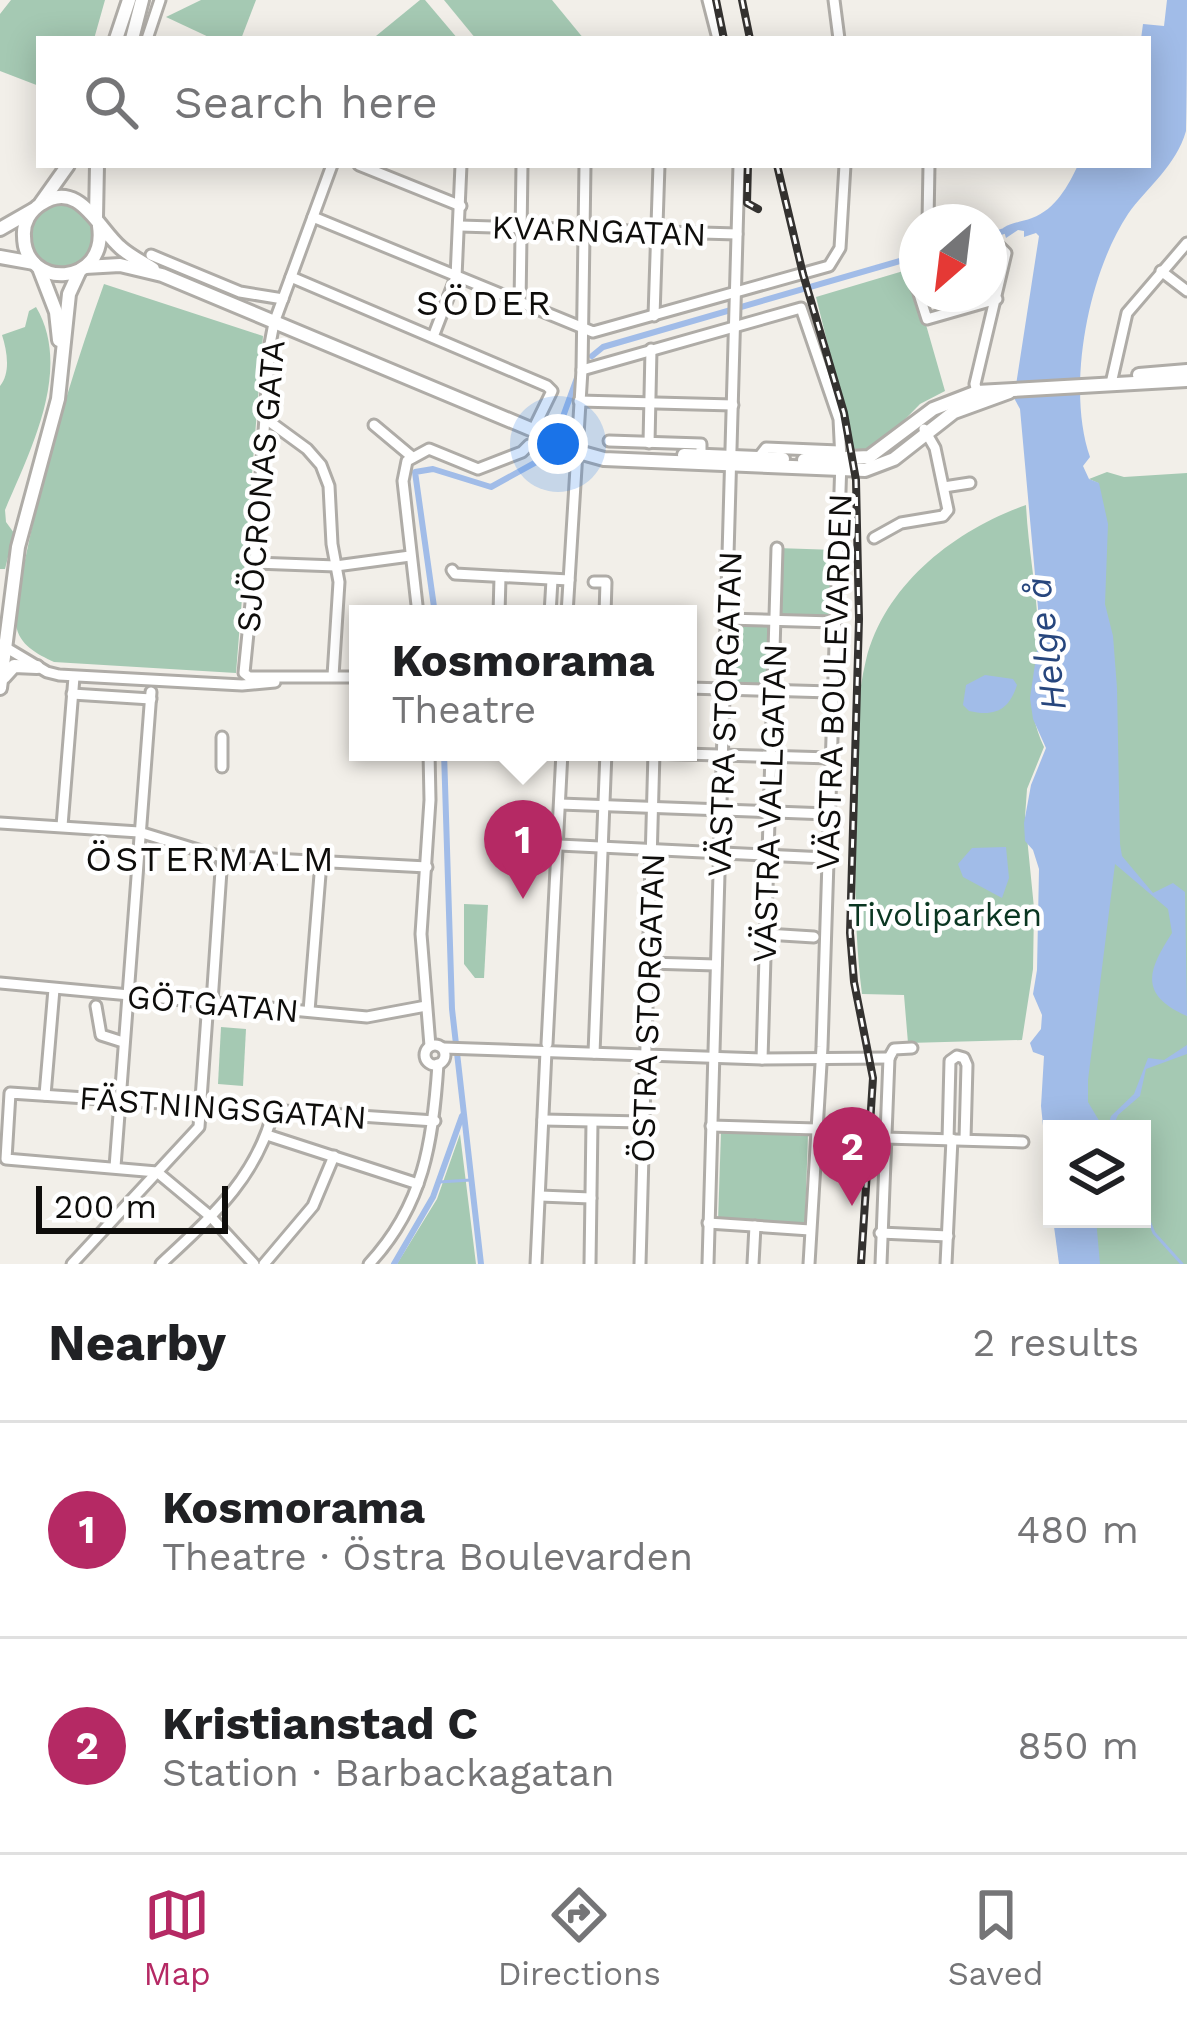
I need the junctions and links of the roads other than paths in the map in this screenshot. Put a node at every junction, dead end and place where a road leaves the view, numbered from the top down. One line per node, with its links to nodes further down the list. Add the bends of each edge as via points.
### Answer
1 (129, 0): 6 (main road)
2 (142, 0): 7 (main road)
3 (160, 0): 8 (street)
4 (709, 0): 9 (street)
5 (834, 0): 10 (street)
6 (117, 36)
7 (133, 36)
8 (148, 36)
9 (717, 36)
10 (839, 36)
11 (66, 168): 24 (main road)
12 (331, 168): 25 (street, SJÖCRONAS GATA)
13 (366, 168): 23 (street)
14 (461, 168): 23 (street)
15 (522, 168): 28 (street)
16 (586, 168): 29 (street)
17 (659, 168): 31 (street)
18 (739, 168): 32 (street, VÄSTRA STORGATAN)
19 (845, 168): 43 (street, via 836,261)
20 (929, 168): 22 (street)
21 (97, 169): 26 (main road)
22 (928, 204)
23 (461, 206): 27 (street)
24 (37, 207): 26 (main road, via 71,199); 30 (main road); 36 (main road, via 23,237)
25 (313, 217): 40 (street, SJÖCRONAS GATA); 41 (street)
26 (98, 222): 35 (main road); 37 (main road, via 99,248)
27 (460, 226): 28 (street, KVARNGATAN); 41 (street)
28 (521, 228): 29 (street, KVARNGATAN); 45 (street)
29 (584, 229): 31 (street, KVARNGATAN); 52 (street)
30 (0, 230)
31 (657, 231): 32 (street, KVARNGATAN); 49 (street)
32 (737, 234): 43 (street, VÄSTRA STORGATAN)
33 (1187, 243): 38 (street)
34 (0, 257): 36 (main road)
35 (145, 257): 39 (main road); 44 (street)
36 (37, 265): 37 (main road, via 59,274); 56 (main road, via 56,312)
37 (83, 269): 39 (main road, via 119,265); 56 (main road, via 69,294)
38 (1161, 271): 42 (street); 55 (street, via 1127,313)
39 (162, 275): 51 (main road)
40 (291, 277): 44 (street, SJÖCRONAS GATA); 53 (street)
41 (455, 277): 45 (street); 53 (street)
42 (1187, 291)
43 (735, 297): 49 (street); 50 (street, VÄSTRA STORGATAN)
44 (283, 299): 51 (street, SJÖCRONAS GATA)
45 (520, 305): 52 (street)
46 (925, 312): 47 (street, via 927,319)
47 (952, 312)
48 (994, 312): 62 (street)
49 (654, 316): 52 (street)
50 (735, 321): 54 (street); 65 (street, VÄSTRA STORGATAN); 77 (street, VÄSTRA BOULEVARDEN, via 805,312 839,419)
51 (274, 323): 66 (street, SJÖCRONAS GATA); 69 (main road)
52 (583, 330): 57 (street)
53 (433, 337): 69 (street, via 548,386)
54 (651, 350): 57 (street); 64 (street)
55 (1118, 358): 59 (street); 60 (street)
56 (63, 366): 97 (main road)
57 (582, 370): 63 (street)
58 (1187, 376): 60 (main road)
59 (1112, 379): 60 (main road); 61 (main road)
60 (1134, 380): 61 (main road)
61 (1095, 385): 62 (main road)
62 (978, 397): 68 (main road, via 944,403)
63 (580, 401): 64 (street); 73 (street)
64 (650, 403): 65 (street); 71 (street)
65 (733, 405): 76 (street, VÄSTRA STORGATAN)
66 (266, 419): 85 (street, SJÖCRONAS GATA); 86 (street, via 321,465)
67 (374, 424): 75 (street)
68 (922, 426): 77 (main road, via 865,458); 78 (main road, via 893,459); 80 (street)
69 (535, 437): 73 (main road); 75 (street, via 522,452 478,469 429,449)
70 (609, 441): 71 (street)
71 (649, 442): 74 (street)
72 (715, 445): 74 (street)
73 (575, 448): 74 (main road); 76 (main road, via 604,459); 90 (street)
74 (701, 450): 76 (main road)
75 (411, 456): 84 (street, via 403,481)
76 (732, 460): 77 (main road); 77 (main road); 98 (street, VÄSTRA STORGATAN)
77 (840, 461): 78 (main road); 81 (street, VÄSTRA BOULEVARDEN)
78 (856, 472): 81 (street)
79 (970, 482): 80 (street)
80 (944, 488): 82 (street, via 943,516)
81 (839, 495): 101 (street, VÄSTRA BOULEVARDEN)
82 (874, 538)
83 (777, 548): 99 (street, VÄSTRA VALLGATAN)
84 (410, 556): 86 (street); 92 (street)
85 (255, 563): 86 (street); 105 (street, SJÖCRONAS GATA, via 244,673)
86 (336, 566): 105 (street)
87 (452, 570): 88 (street)
88 (500, 578): 89 (street); 93 (street)
89 (552, 580): 90 (street); 94 (street)
90 (569, 580): 95 (street)
91 (594, 581): 96 (street, via 606,582)
92 (417, 605)
93 (499, 605)
94 (551, 605)
95 (568, 605)
96 (605, 605)
97 (9, 607): 100 (main road); 102 (main road)
98 (725, 619): 99 (street); 110 (street, VÄSTRA STORGATAN)
99 (774, 620): 101 (street); 111 (street, VÄSTRA VALLGATAN)
100 (0, 622)
101 (834, 622): 112 (street, VÄSTRA BOULEVARDEN)
102 (2, 645): 103 (street); 108 (main road)
103 (37, 667): 104 (street); 108 (main road, via 14,666)
104 (74, 676): 107 (street, via 242,685); 113 (street)
105 (333, 676): 106 (street)
106 (349, 679)
107 (349, 680)
108 (0, 686)
109 (697, 688): 110 (street)
110 (723, 689): 111 (street); 116 (street, VÄSTRA STORGATAN)
111 (773, 691): 112 (street); 117 (street, VÄSTRA VALLGATAN)
112 (831, 692): 118 (street, VÄSTRA BOULEVARDEN)
113 (72, 694): 131 (street); 132 (street, via 151,696)
114 (222, 736): 123 (street)
115 (697, 754): 116 (street)
116 (721, 755): 117 (street); 127 (street, VÄSTRA STORGATAN)
117 (771, 757): 118 (street); 128 (street, VÄSTRA VALLGATAN)
118 (831, 758): 129 (street, VÄSTRA BOULEVARDEN)
119 (428, 761): 141 (street)
120 (562, 761): 124 (street)
121 (608, 761): 125 (street)
122 (654, 761): 126 (street, ÖSTRA STORGATAN)
123 (222, 767)
124 (560, 804): 125 (street); 133 (street)
125 (604, 806): 126 (street); 134 (street)
126 (653, 807): 127 (street); 135 (street, ÖSTRA STORGATAN)
127 (721, 809): 128 (street); 136 (street, VÄSTRA STORGATAN)
128 (767, 812): 129 (street); 138 (street, VÄSTRA VALLGATAN)
129 (827, 814): 139 (street, VÄSTRA BOULEVARDEN)
130 (0, 823): 131 (street)
131 (62, 826): 132 (street)
132 (139, 832): 137 (street); 148 (street)
133 (559, 845): 134 (street); 154 (street)
134 (603, 847): 135 (street); 156 (street)
135 (652, 850): 136 (street); 144 (street, ÖSTRA STORGATAN)
136 (720, 854): 138 (street); 145 (street, VÄSTRA STORGATAN)
137 (222, 856): 140 (street); 149 (street)
138 (765, 856): 139 (street); 142 (street, VÄSTRA VALLGATAN)
139 (826, 857): 162 (street, VÄSTRA BOULEVARDEN)
140 (320, 862): 141 (street); 152 (street)
141 (427, 867): 151 (street)
142 (766, 934): 143 (street); 160 (street, VÄSTRA VALLGATAN)
143 (814, 937)
144 (648, 963): 145 (street); 158 (street, ÖSTRA STORGATAN)
145 (716, 964): 159 (street, VÄSTRA STORGATAN)
146 (0, 983): 147 (street, GÖTGATAN)
147 (54, 989): 148 (street, GÖTGATAN); 163 (street)
148 (126, 996): 149 (street, GÖTGATAN); 153 (street)
149 (210, 1002): 152 (street, GÖTGATAN); 165 (street)
150 (96, 1006): 153 (street, via 101,1035)
151 (426, 1006): 152 (street, GÖTGATAN, via 373,1017); 157 (street)
152 (310, 1011)
153 (123, 1042): 164 (street)
154 (547, 1048): 156 (street); 157 (street); 167 (street)
155 (912, 1048): 161 (street, via 894,1049)
156 (594, 1053): 158 (street)
157 (441, 1054): 168 (street)
158 (645, 1054): 159 (street); 170 (street, ÖSTRA STORGATAN)
159 (714, 1057): 160 (street); 171 (street, VÄSTRA STORGATAN)
160 (762, 1058): 162 (street)
161 (889, 1058): 162 (street); 174 (street)
162 (822, 1060): 172 (street, VÄSTRA BOULEVARDEN)
163 (46, 1095): 164 (street, FÄSTNINGSGATAN); 179 (street, FÄSTNINGSGATAN, via 10,1093 7,1159)
164 (119, 1101): 165 (street, FÄSTNINGSGATAN); 179 (street)
165 (202, 1106): 166 (street, FÄSTNINGSGATAN); 180 (street, via 200,1127)
166 (273, 1112): 168 (street, FÄSTNINGSGATAN); 173 (street)
167 (543, 1120): 169 (street); 182 (street)
168 (435, 1121): 181 (street)
169 (592, 1122): 170 (street); 183 (street)
170 (643, 1122): 197 (street, ÖSTRA STORGATAN)
171 (711, 1126): 172 (street); 185 (street, VÄSTRA STORGATAN)
172 (817, 1129): 187 (street, VÄSTRA BOULEVARDEN)
173 (267, 1135): 178 (street); 184 (street)
174 (884, 1138): 176 (street); 188 (street)
175 (965, 1139): 176 (street); 176 (street, via 967,1065 957,1056 950,1061); 177 (street)
176 (950, 1140): 189 (street)
177 (1023, 1142)
178 (334, 1156): 181 (street); 193 (street, via 306,1217)
179 (115, 1167): 180 (street)
180 (157, 1172): 184 (street); 190 (street)
181 (418, 1184): 194 (street)
182 (539, 1196): 183 (street); 195 (street)
183 (591, 1198): 196 (street)
184 (212, 1217): 191 (street); 192 (street)
185 (708, 1223): 186 (street); 198 (street, VÄSTRA STORGATAN)
186 (755, 1226): 187 (street); 199 (street)
187 (810, 1230): 200 (street, VÄSTRA BOULEVARDEN)
188 (880, 1233): 189 (street); 201 (street)
189 (948, 1236): 202 (street)
190 (73, 1264)
191 (161, 1264)
192 (254, 1264)
193 (264, 1264)
194 (369, 1264)
195 (536, 1264)
196 (590, 1264)
197 (640, 1264)
198 (708, 1264)
199 (753, 1264)
200 (809, 1264)
201 (881, 1264)
202 (946, 1264)

